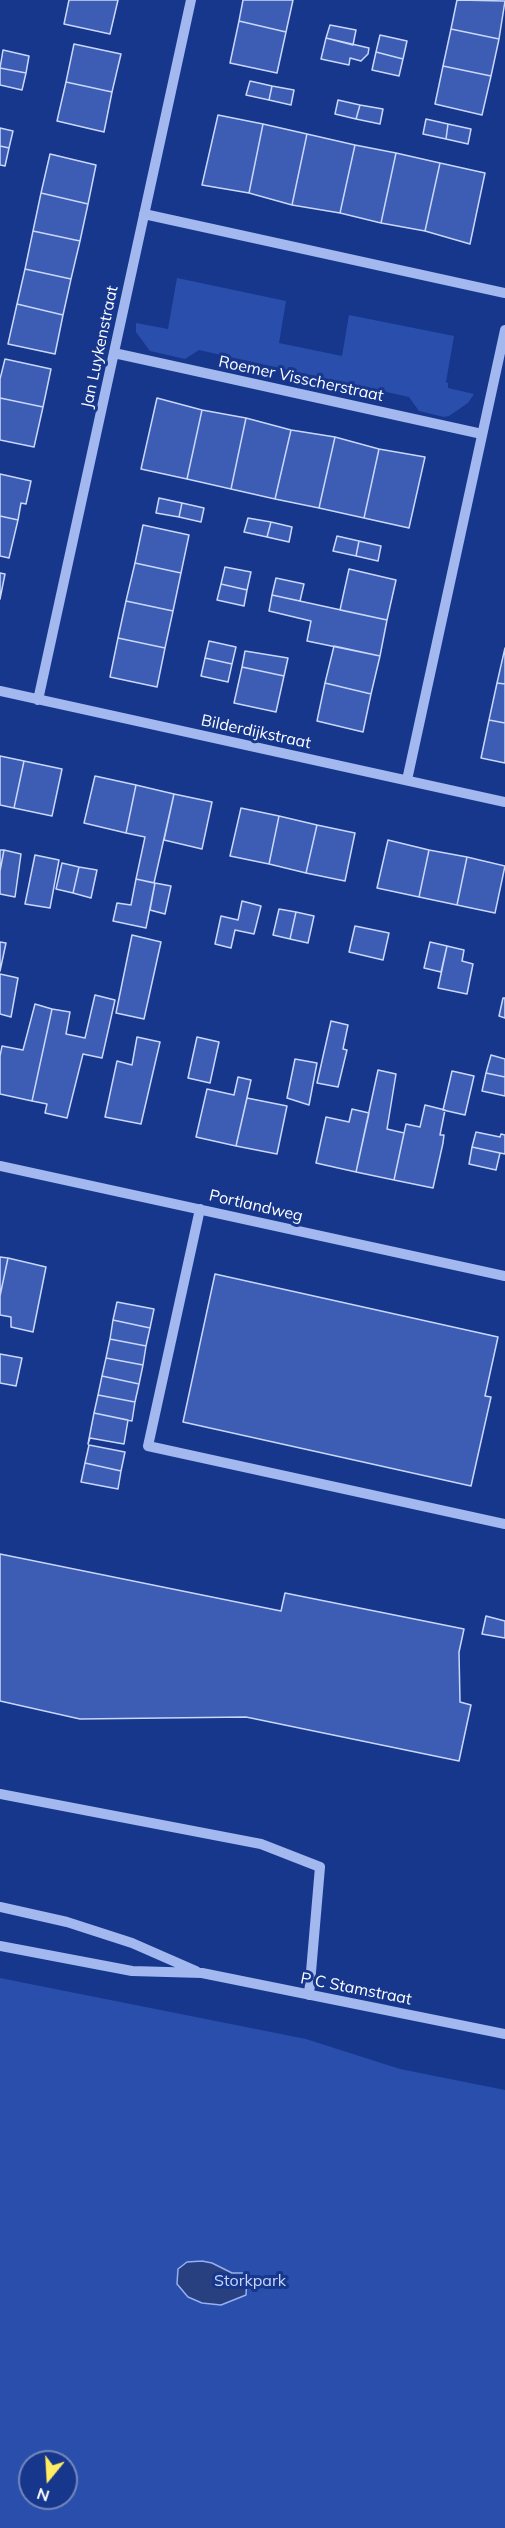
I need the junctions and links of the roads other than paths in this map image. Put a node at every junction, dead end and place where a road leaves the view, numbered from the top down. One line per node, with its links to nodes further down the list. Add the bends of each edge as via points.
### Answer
1 (191, 0): 2 (street, Jan Luykenstraat)
2 (144, 214): 3 (street); 5 (street, Jan Luykenstraat)
3 (505, 293)
4 (505, 330): 6 (street)
5 (114, 353): 6 (street, Roemer Visscherstraat); 8 (street, Jan Luykenstraat)
6 (483, 434): 9 (street)
7 (0, 691): 8 (street, Bilderdijkstraat)
8 (38, 700): 9 (street, Bilderdijkstraat)
9 (407, 780): 10 (street, Bilderdijkstraat)
10 (505, 802)
11 (0, 1166): 12 (street, Portlandweg)
12 (200, 1209): 13 (street, Portlandweg); 14 (street, via 148,1446)
13 (505, 1276)
14 (505, 1524)
15 (0, 1794): 19 (street, via 261,1844 320,1867)
16 (0, 1907): 18 (street, P C Stamstraat, via 67,1922 132,1943)
17 (0, 1946): 18 (street, P C Stamstraat, via 132,1971)
18 (201, 1973): 19 (street, P C Stamstraat)
19 (309, 1995): 20 (street, P C Stamstraat)
20 (505, 2034)

